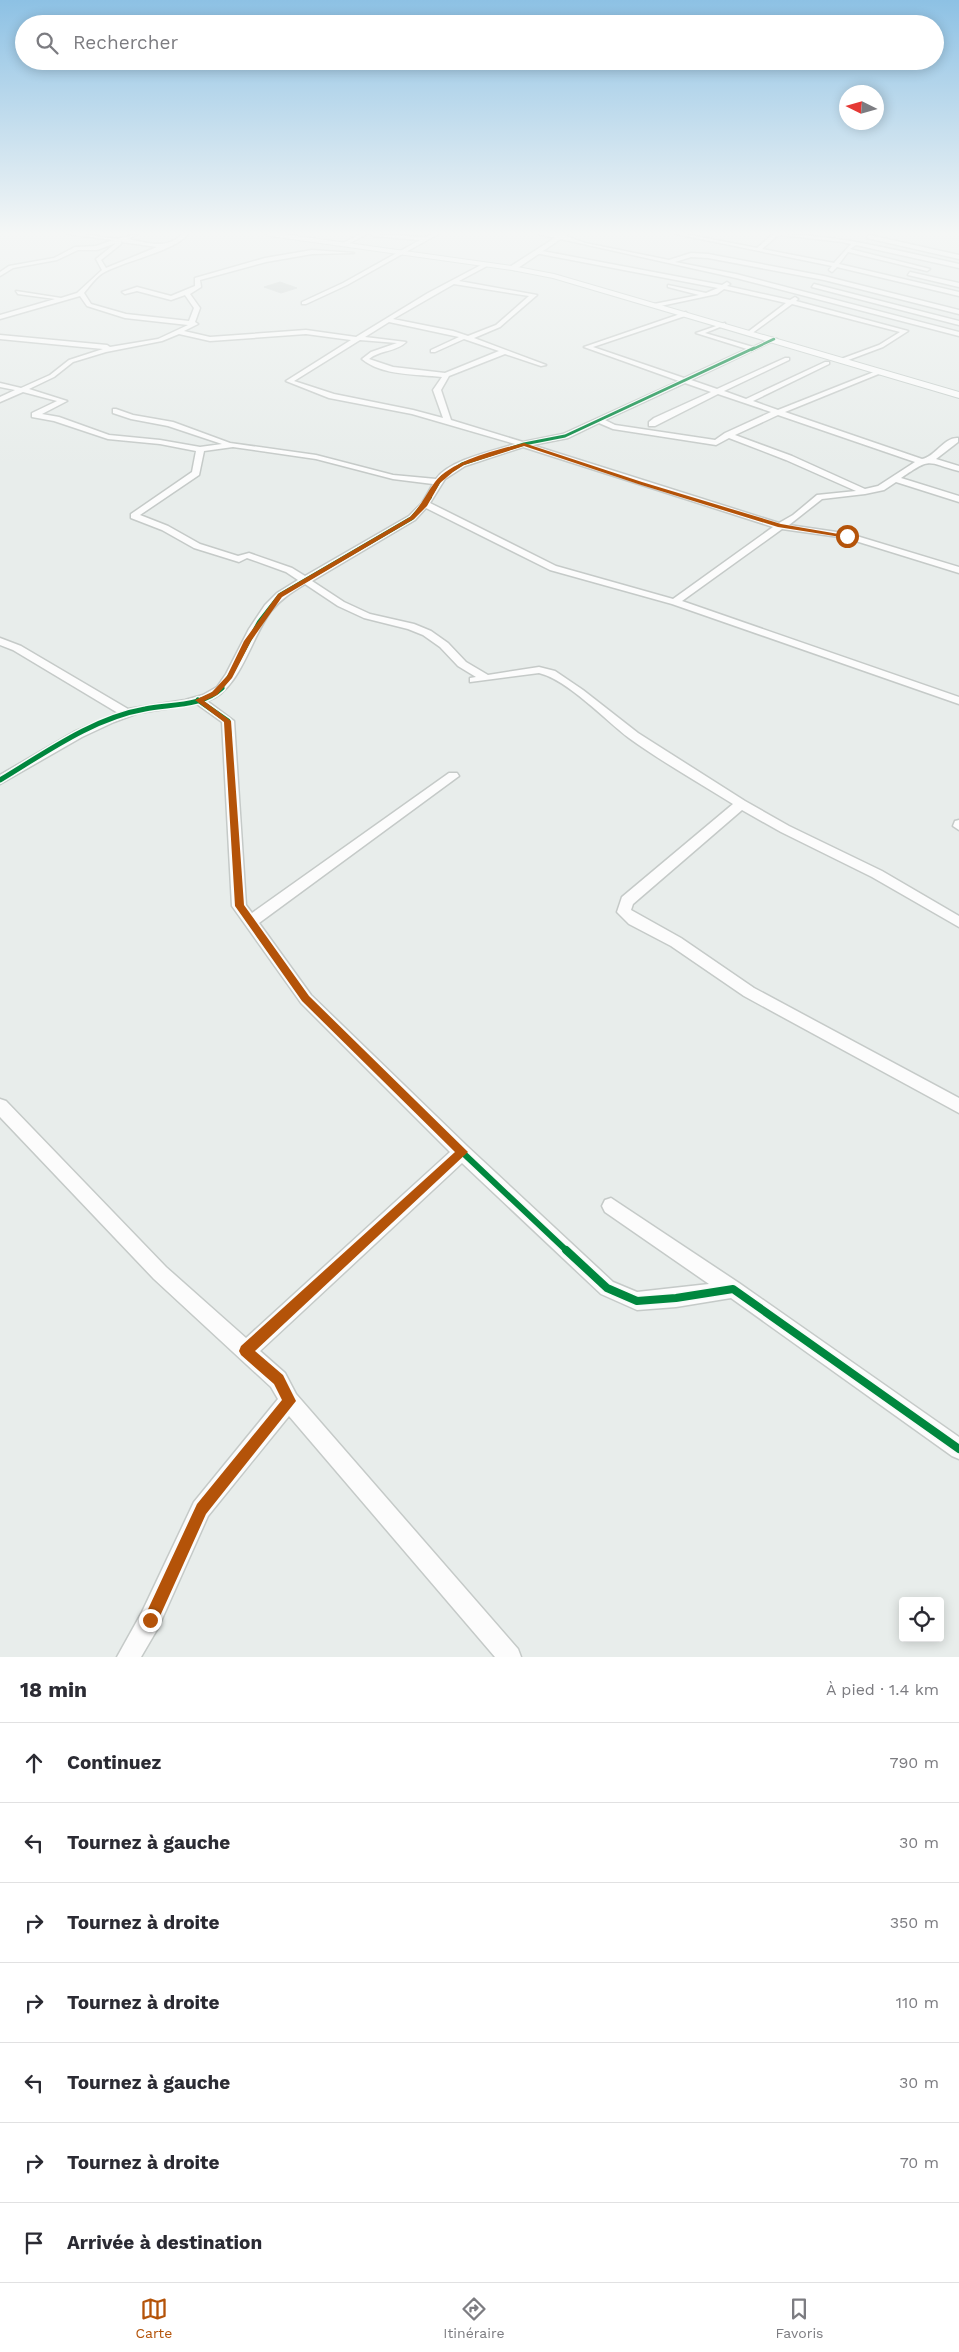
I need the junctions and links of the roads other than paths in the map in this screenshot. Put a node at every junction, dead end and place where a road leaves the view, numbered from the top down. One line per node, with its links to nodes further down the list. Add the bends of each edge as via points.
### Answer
1 (19, 311): 15 (street)
2 (110, 311): 13 (street)
3 (196, 311): 18 (street)
4 (403, 311): 17 (street)
5 (515, 311): 28 (street, via 498,326)
6 (677, 311): 12 (main road)
7 (779, 311): 24 (street)
8 (828, 311): 22 (street)
9 (874, 311): 19 (street)
10 (913, 311): 14 (street)
11 (941, 311): 14 (street)
12 (686, 314): 21 (main road); 40 (street, via 587,347)
13 (125, 316): 16 (street); 18 (street)
14 (931, 316): 19 (street); 20 (street)
15 (0, 317)
16 (102, 317)
17 (388, 320): 27 (street); 28 (street)
18 (192, 322): 23 (street, via 195,325)
19 (917, 323): 22 (street); 25 (street)
20 (959, 323)
21 (722, 324): 24 (main road); 31 (street, via 699,332)
22 (905, 331): 35 (street, via 881,346)
23 (180, 332): 27 (street, via 210,339 306,332); 30 (street)
24 (751, 332): 29 (main road)
25 (959, 334)
26 (0, 338): 30 (street)
27 (359, 338): 39 (street, via 403,342 393,349 368,355 365,359 368,361 383,367); 50 (street, via 289,381 332,396)
28 (465, 338): 32 (street); 33 (street)
29 (774, 339): 31 (street); 35 (main road)
30 (115, 348): 43 (street, via 70,361 58,372)
31 (754, 349): 40 (street)
32 (432, 351)
33 (502, 352): 37 (street); 39 (street)
34 (787, 358): 42 (street)
35 (843, 360): 38 (main road)
36 (827, 363): 46 (street)
37 (543, 365)
38 (879, 372): 44 (main road); 48 (street)
39 (446, 376): 50 (street, via 437,390)
40 (689, 379): 42 (street); 49 (street)
41 (0, 385): 43 (street)
42 (720, 389): 46 (street); 51 (street)
43 (22, 390): 45 (street); 56 (street, via 63,402 35,415 108,437)
44 (959, 395)
45 (0, 400)
46 (746, 402): 48 (street)
47 (116, 412): 55 (street, via 170,424)
48 (776, 413): 52 (street); 57 (street)
49 (599, 420): 52 (street, via 614,427 708,443 716,443); 54 (street, via 565,436)
50 (448, 422): 54 (street)
51 (652, 424)
52 (728, 435): 61 (street)
53 (955, 440): 57 (street)
54 (524, 444): 60 (street, via 462,464); 64 (street)
55 (233, 446): 56 (street); 60 (street, via 306,455 392,477)
56 (200, 449): 66 (street, via 196,473 134,516 196,546 238,559 246,555)
57 (926, 460): 58 (street); 59 (street)
58 (959, 469)
59 (896, 478): 61 (street, via 881,488); 62 (street)
60 (437, 482): 63 (street)
61 (865, 492): 64 (street, via 820,497)
62 (959, 499)
63 (425, 504): 66 (street, via 394,530); 67 (street, via 553,568)
64 (780, 526): 65 (street, via 847,536); 67 (street)
65 (959, 570)
66 (306, 579): 69 (street, via 275,600 248,641 230,677 214,694); 74 (street, via 341,604 367,616 427,633 480,679 539,670 551,673 634,736)
67 (675, 602): 70 (street)
68 (0, 641): 71 (street)
69 (198, 700): 71 (street); 75 (street, via 228,721 239,906)
70 (959, 701)
71 (126, 713): 73 (street, via 88,730)
72 (453, 776): 75 (street)
73 (0, 780)
74 (741, 804): 76 (street, via 877,874); 78 (street, via 627,901 624,912 676,942 750,992)
75 (251, 921): 79 (street, via 306,999)
76 (959, 922)
77 (0, 1106): 82 (street, via 160,1274)
78 (959, 1106)
79 (462, 1152): 81 (street, via 607,1288 637,1301); 82 (street)
80 (611, 1206): 81 (street)
81 (733, 1289): 84 (street)
82 (246, 1351): 83 (street, via 278,1380)
83 (289, 1401): 85 (street, via 202,1509 150,1620); 86 (street)
84 (959, 1449)
85 (128, 1657)
86 (510, 1657)

